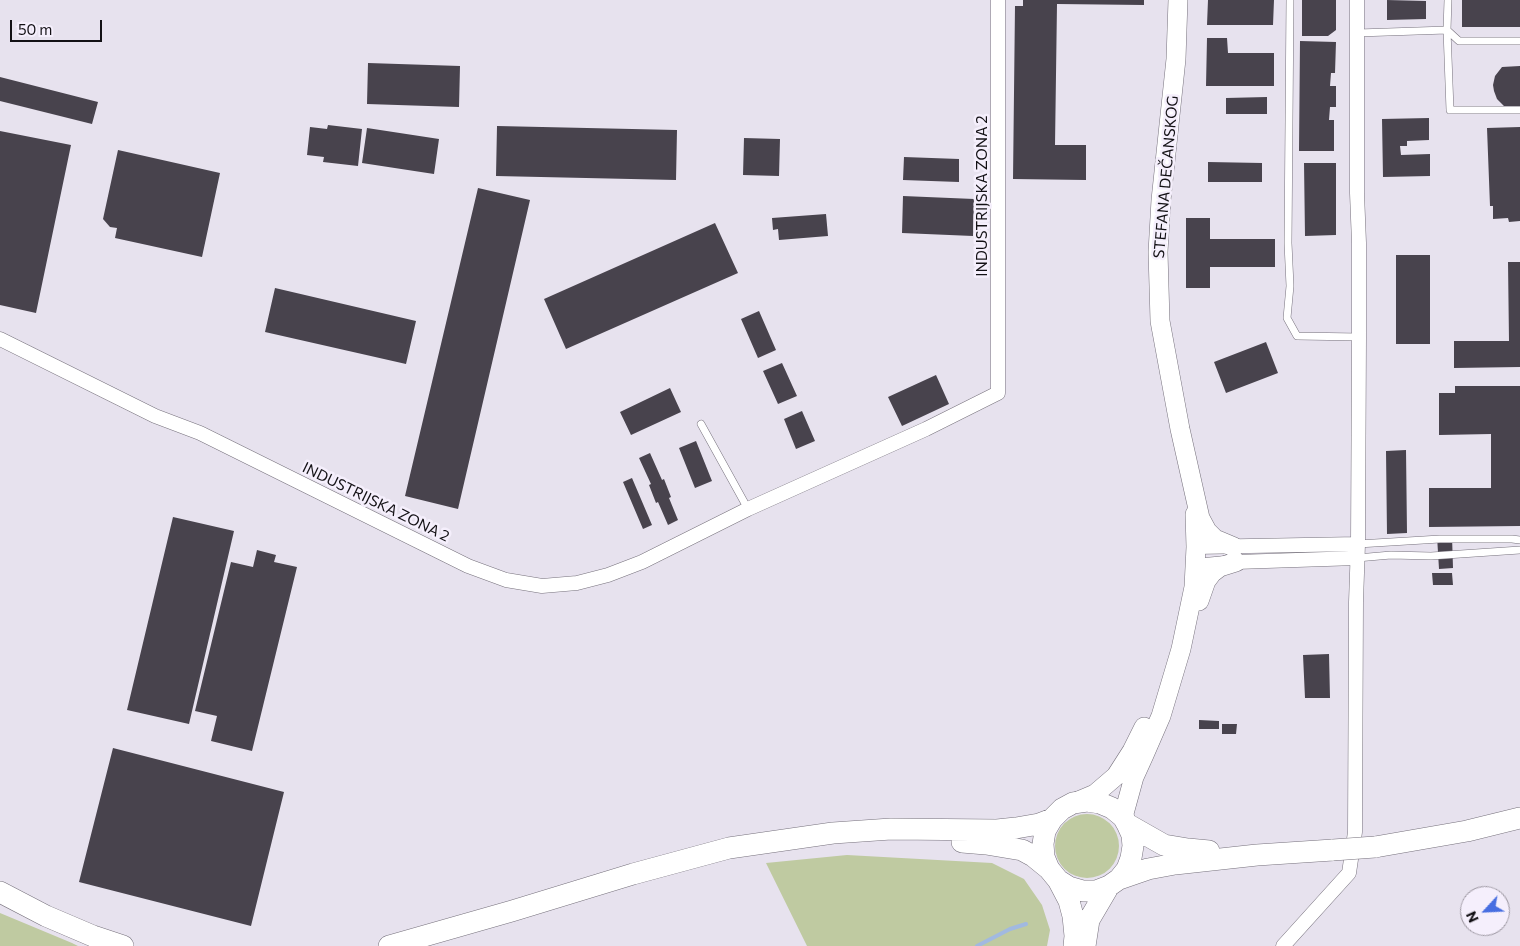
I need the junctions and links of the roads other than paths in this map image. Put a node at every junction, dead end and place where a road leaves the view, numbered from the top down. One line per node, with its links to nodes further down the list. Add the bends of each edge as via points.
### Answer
1 (998, 0): 14 (street, INDUSTRIJSKA ZONA 2, via 998,393)
2 (1178, 0): 13 (main road, STEFANA DEČANSKOG, via 1176,59 1158,252 1160,321)
3 (1290, 0): 10 (lane, via 1290,286 1287,318 1297,336)
4 (1357, 0): 7 (street)
5 (1448, 0): 6 (lane)
6 (1447, 30): 7 (lane); 8 (lane, via 1459,40); 9 (lane, via 1450,110)
7 (1358, 33): 10 (street)
8 (1520, 41)
9 (1520, 110)
10 (1359, 337): 17 (street)
11 (0, 339): 14 (street, INDUSTRIJSKA ZONA 2, via 155,416 200,433 468,566 506,580 542,586 577,583 608,575 657,555)
12 (701, 424): 14 (lane)
13 (1189, 471): 18 (main road, via 1200,518 1207,531); 19 (main road)
14 (748, 509)
15 (1520, 540): 17 (lane, via 1440,539)
16 (1520, 550): 17 (lane, via 1431,556)
17 (1358, 551): 18 (street); 35 (street, via 1355,832 1349,873)
18 (1235, 555): 19 (street); 20 (main road, via 1206,581)
19 (1196, 556): 20 (main road, via 1194,587)
20 (1181, 648): 21 (main road)
21 (1175, 669): 22 (main road, via 1116,776 1095,794); 25 (main road, via 1161,716 1134,777)
22 (1073, 803): 24 (main road); 25 (main road, via 1100,803 1112,808)
23 (1520, 818): 27 (main road, bridge, via 1375,847)
24 (1052, 819): 26 (main road, via 997,830 892,829); 28 (main road, via 1045,830 1043,844 1044,857)
25 (1125, 820): 27 (main road, via 1164,845); 29 (main road, via 1132,835 1131,858 1127,869)
26 (865, 832): 28 (main road, via 1022,850 1034,856); 32 (main road, via 833,833 729,848)
27 (1257, 855): 29 (main road, via 1148,869)
28 (1053, 874): 29 (main road, via 1069,887 1082,891 1096,891); 33 (main road, via 1069,901)
29 (1114, 882): 34 (main road, via 1090,920)
30 (0, 892): 31 (main road, via 60,922)
31 (123, 946)
32 (389, 946)
33 (1074, 946)
34 (1085, 946)
35 (1283, 946)

